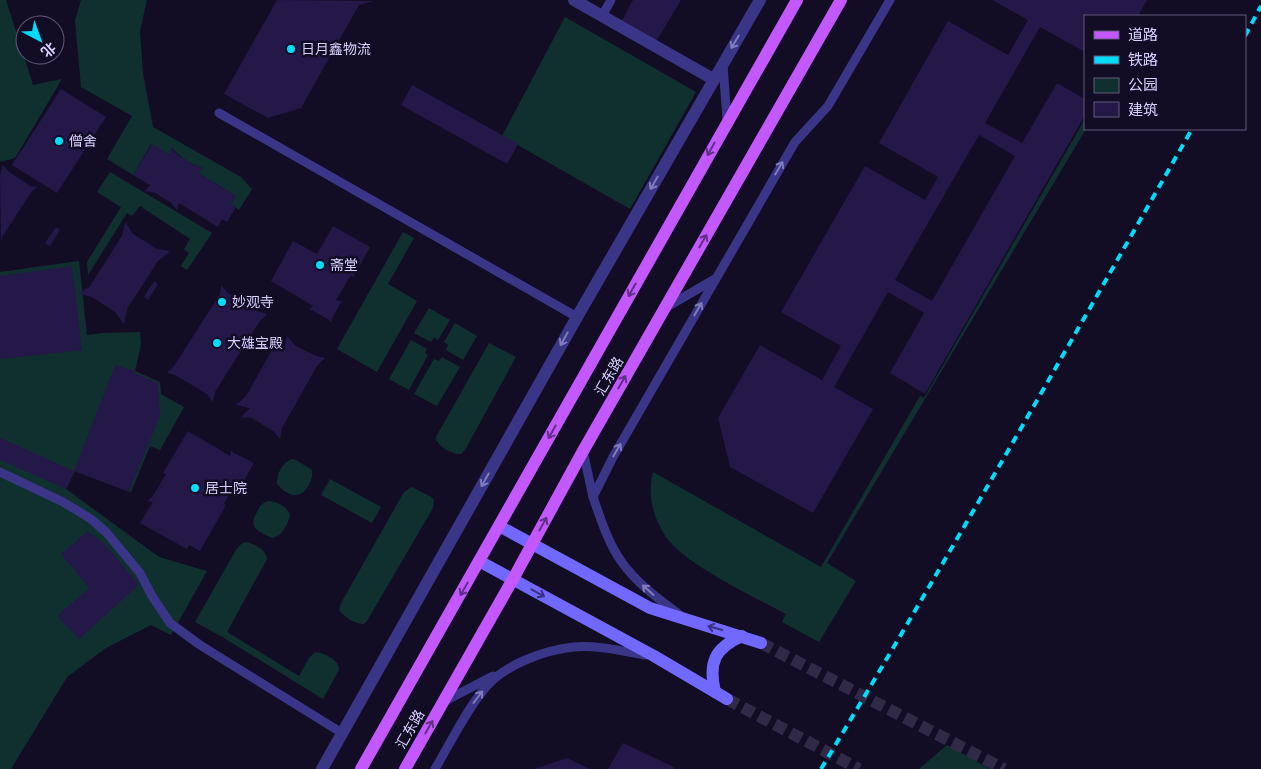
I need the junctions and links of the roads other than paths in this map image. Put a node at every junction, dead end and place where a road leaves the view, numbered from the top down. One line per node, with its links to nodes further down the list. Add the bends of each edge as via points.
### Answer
1 (574, 0): 7 (street)
2 (611, 0): 7 (lane)
3 (760, 0): 8 (street, one-way to 8)
4 (796, 0): 11 (main road, 汇东路)
5 (841, 0): 13 (main road, 汇东路, one-way to 5)
6 (890, 0): 12 (lane, one-way to 6, via 794,142 828,106)
7 (602, 16): 9 (street)
8 (723, 63): 9 (street); 11 (lane)
9 (713, 79): 14 (street, one-way to 14)
10 (219, 113): 14 (lane)
11 (728, 120): 18 (main road, 汇东路, one-way to 18)
12 (716, 279): 13 (lane); 17 (lane, one-way to 12)
13 (665, 308): 15 (main road, 汇东路, one-way to 13)
14 (576, 317): 30 (street, one-way to 30)
15 (583, 451): 17 (lane); 19 (main road, 汇东路, one-way to 15)
16 (0, 472): 30 (lane, via 64,502 91,520 106,532 140,573 170,623)
17 (593, 497): 22 (lane, one-way to 17, via 646,589 620,560)
18 (499, 526): 19 (main road); 20 (main road, 汇东路)
19 (532, 543): 21 (main road, 汇东路); 22 (main road, via 650,608)
20 (479, 561): 21 (main road); 32 (main road, 汇东路, one-way to 32)
21 (513, 579): 25 (main road, one-way to 25); 29 (main road, 汇东路)
22 (686, 620): 23 (main road, one-way to 22)
23 (742, 636): 24 (main road); 27 (main road, via 721,649 713,662)
24 (761, 643)
25 (654, 656): 26 (lane, via 574,647 536,656); 27 (main road)
26 (506, 669): 29 (lane); 34 (lane, one-way to 26, via 472,705 486,686)
27 (715, 692): 28 (main road)
28 (727, 699)
29 (442, 702): 33 (main road, 汇东路, one-way to 29)
30 (342, 733): 31 (street)
31 (322, 769)
32 (361, 769)
33 (404, 769)
34 (435, 769)

